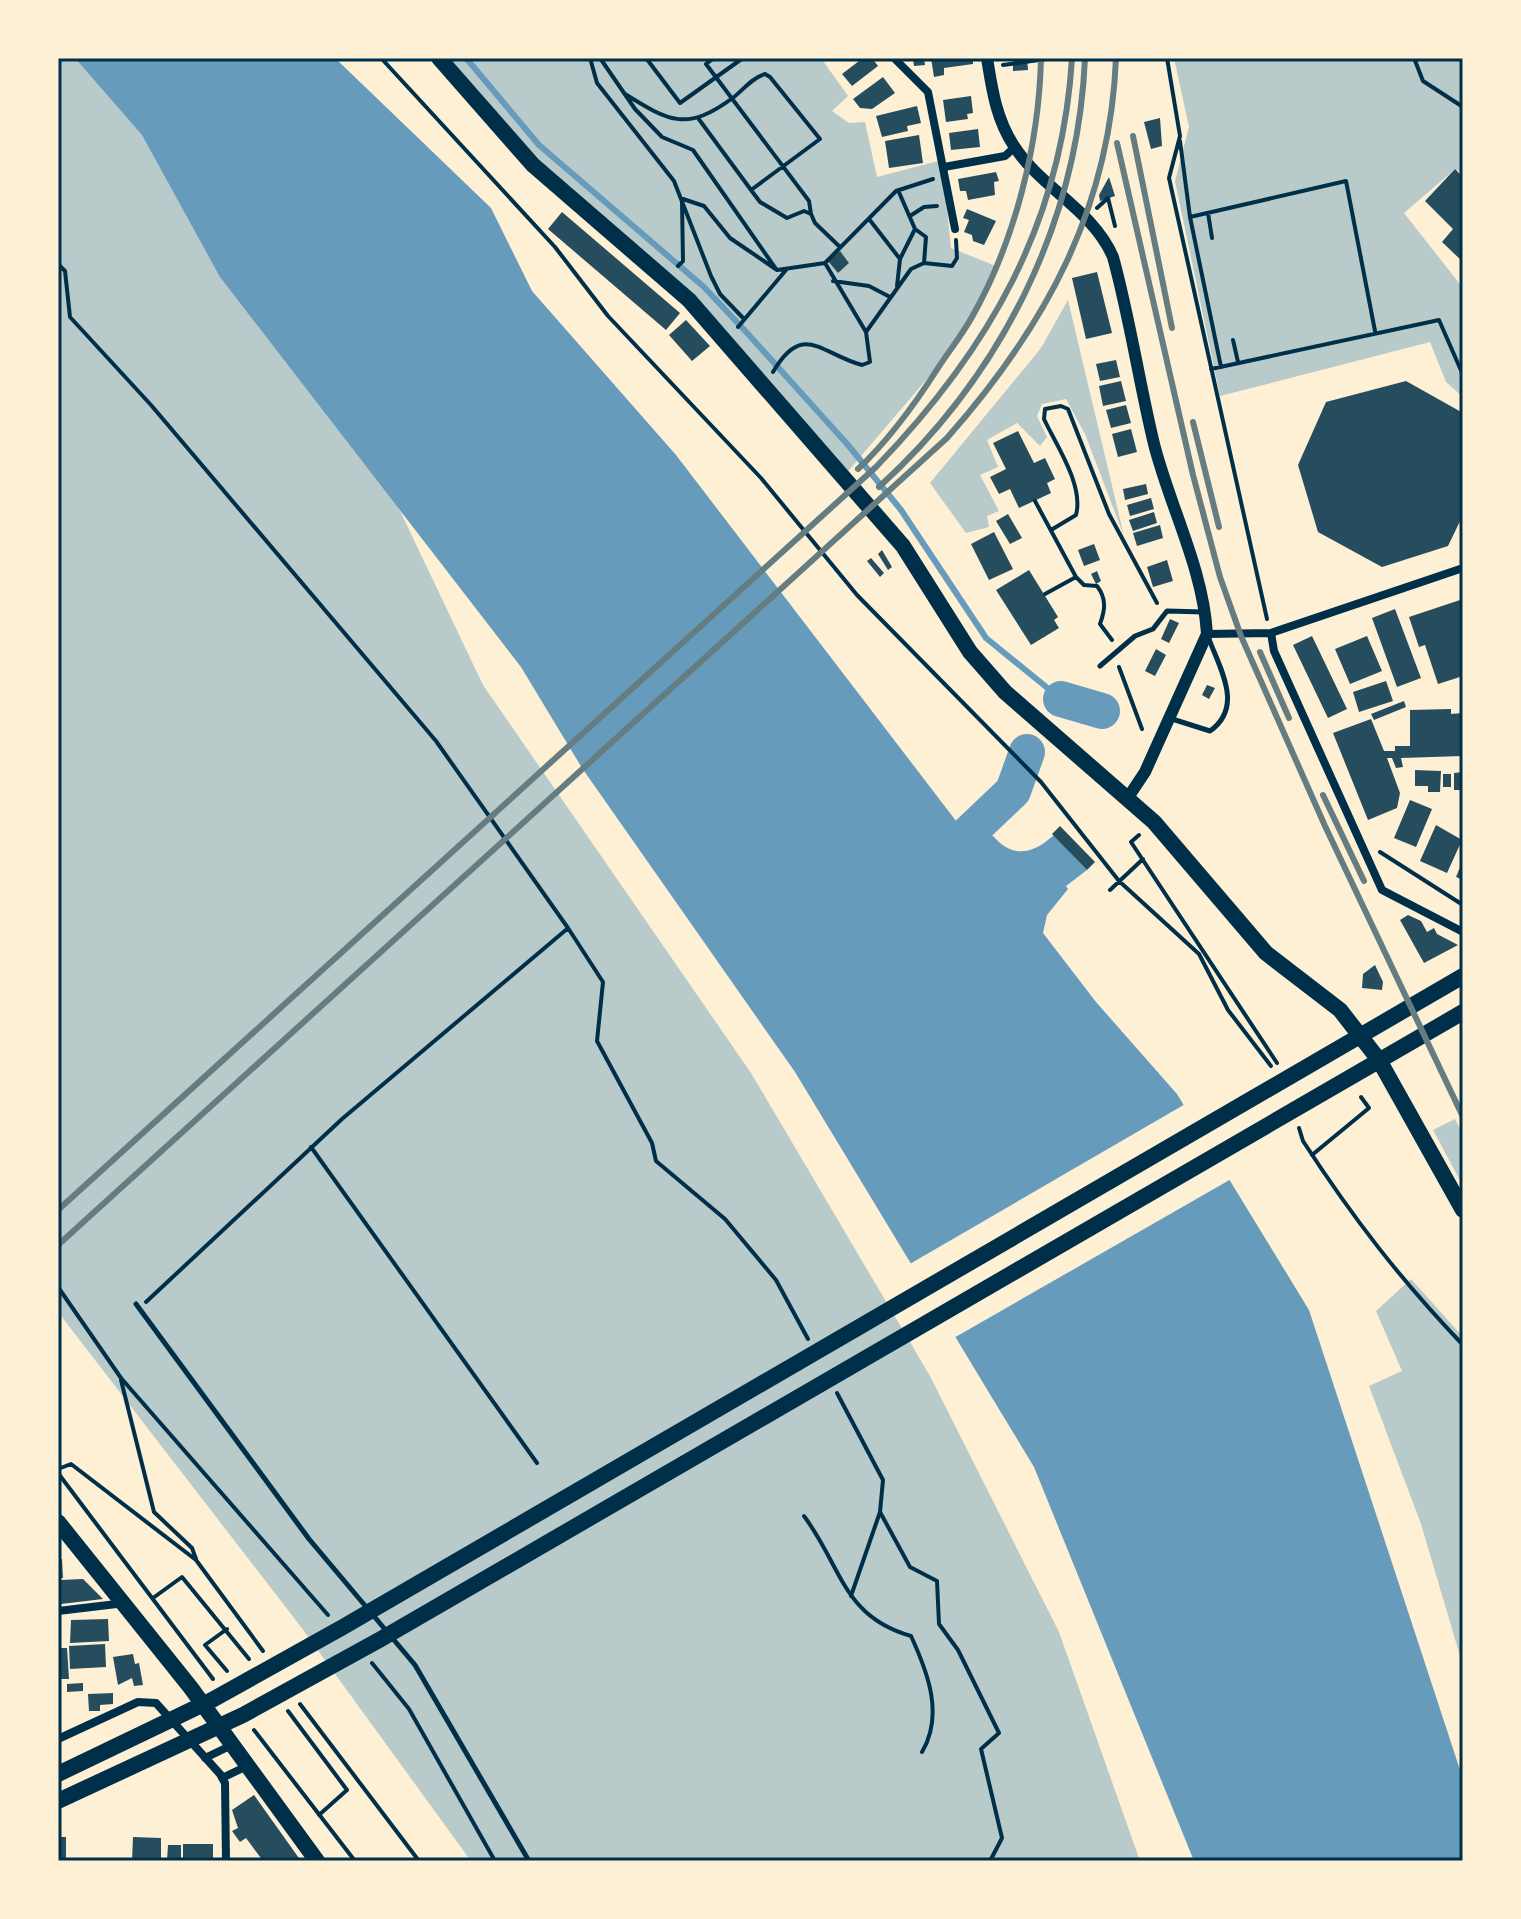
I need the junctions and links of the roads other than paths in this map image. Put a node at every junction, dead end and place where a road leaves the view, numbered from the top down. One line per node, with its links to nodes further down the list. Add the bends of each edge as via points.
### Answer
1 (439, 58): 13 (main road, via 533,165 689,300 903,546 986,672)
2 (894, 58): 5 (street, via 928,92)
3 (987, 58): 4 (street, via 993,101)
4 (1015, 147): 5 (street, via 1005,156); 8 (street, via 1099,232 1113,257 1155,445)
5 (944, 171): 6 (street)
6 (954, 225)
7 (1463, 568): 9 (street)
8 (1205, 611): 10 (street); 11 (lane, via 1163,614 1153,629 1135,636)
9 (1271, 633): 10 (street); 14 (street, via 1274,651 1382,890)
10 (1207, 634): 12 (street); 12 (lane, via 1229,694 1220,724 1210,731)
11 (1100, 666)
12 (1169, 718): 13 (street)
13 (1127, 799): 17 (main road, via 1163,831 1266,953 1340,1010)
14 (1463, 932)
15 (1463, 976): 17 (main road)
16 (1463, 1012): 18 (main road)
17 (1363, 1036): 18 (main road); 28 (main road, via 244,1683)
18 (1379, 1060): 19 (main road); 30 (main road, via 261,1705)
19 (1463, 1210)
20 (136, 1304): 33 (lane, via 332,1569 415,1665)
21 (58, 1522): 22 (main road)
22 (125, 1603): 23 (street); 25 (main road)
23 (58, 1611)
24 (58, 1739): 26 (street, via 138,1702 156,1703)
25 (232, 1745): 26 (street); 27 (main road)
26 (205, 1758): 29 (street)
27 (247, 1766): 29 (street); 32 (main road)
28 (58, 1774)
29 (222, 1778): 31 (street)
30 (62, 1799)
31 (226, 1861)
32 (317, 1861)
33 (529, 1861)

